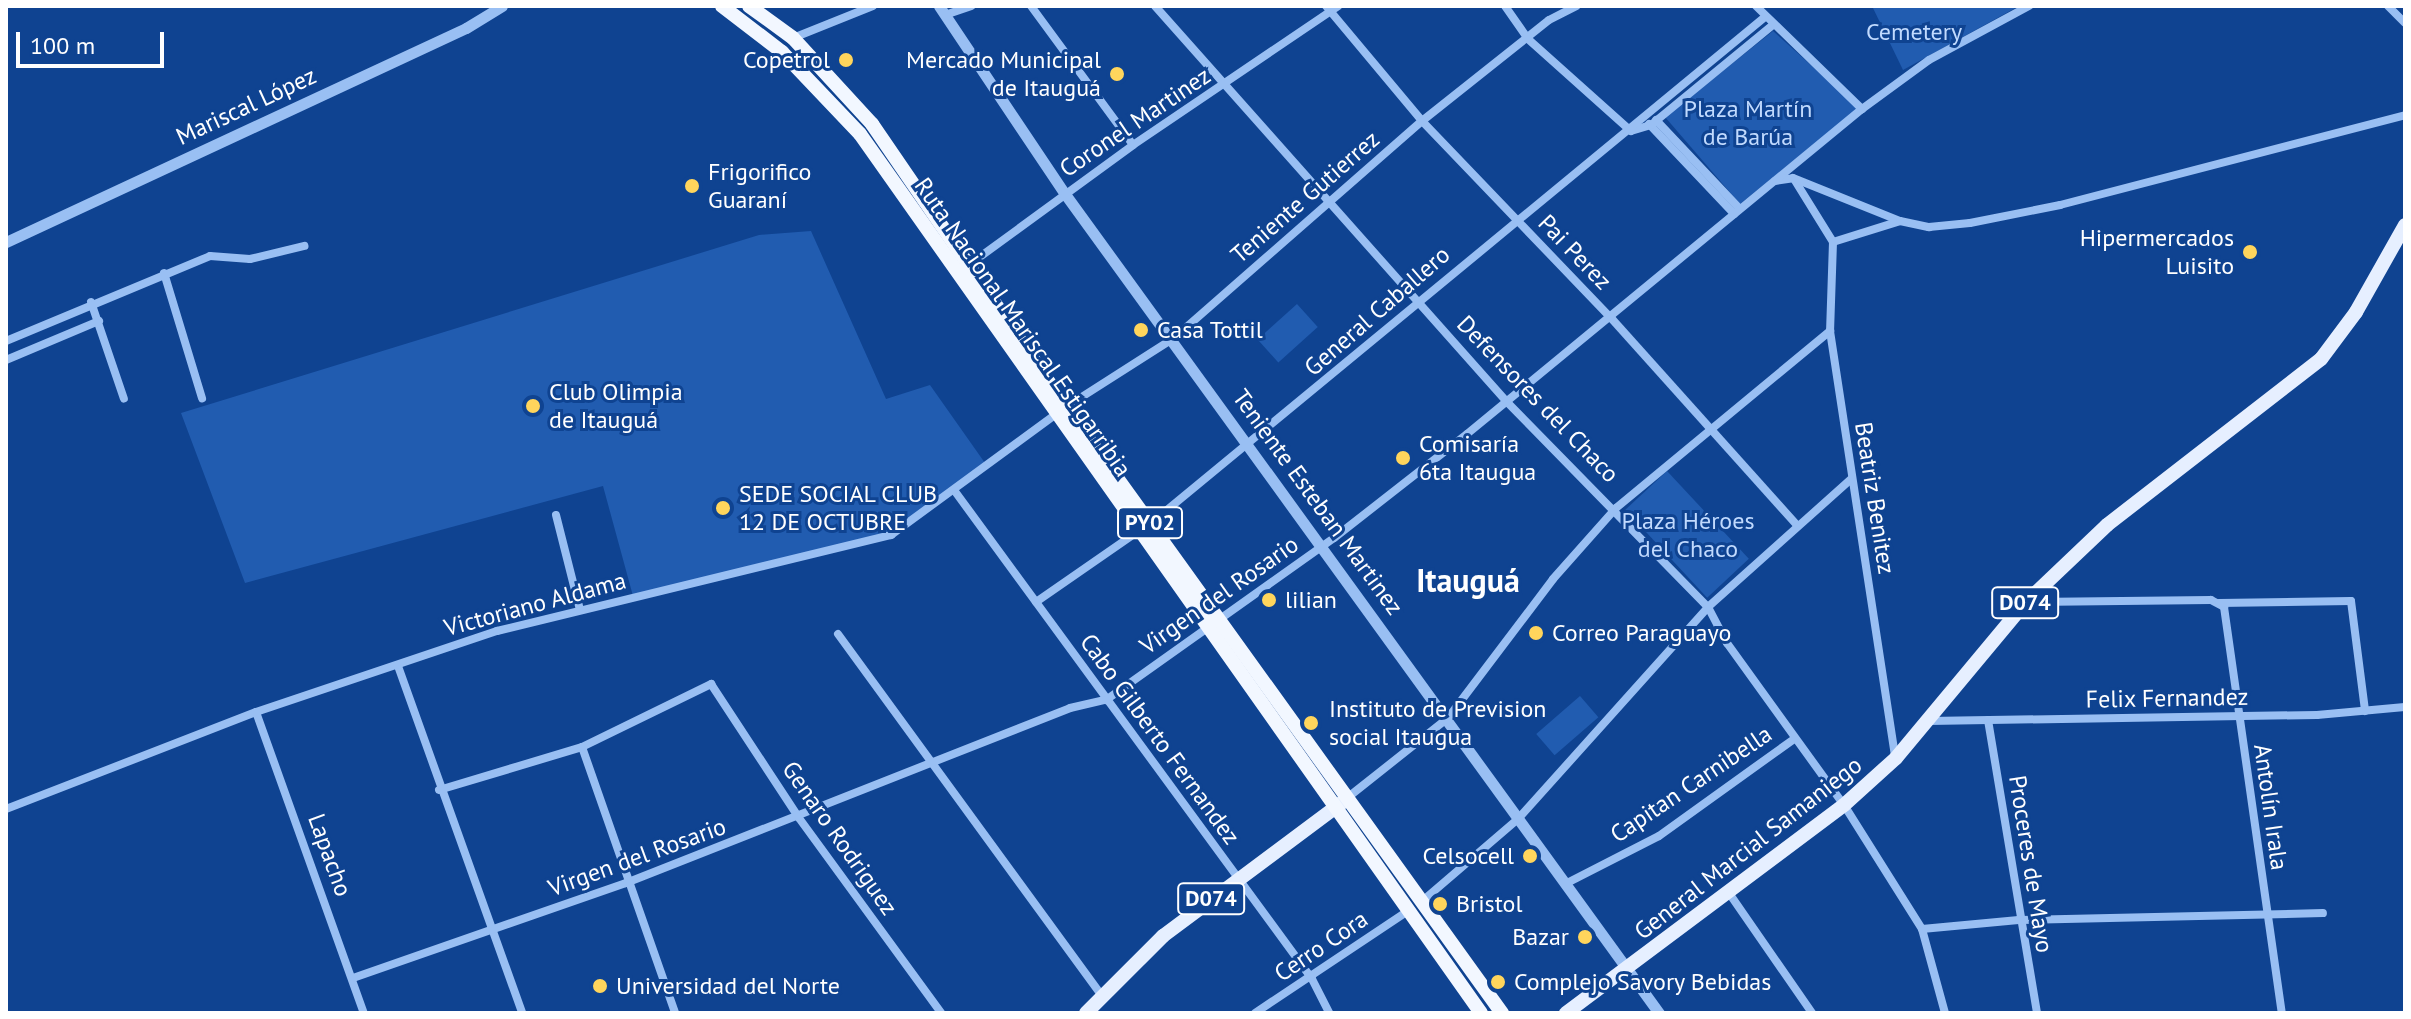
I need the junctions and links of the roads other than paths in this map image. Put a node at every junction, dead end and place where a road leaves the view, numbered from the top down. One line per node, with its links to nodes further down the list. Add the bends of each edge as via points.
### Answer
1 (502, 6): 37 (street, Mariscal López, via 466,28)
2 (722, 6): 42 (highway, Ruta Nacional Mariscal Estigarribia / PY02, via 782,52 838,107)
3 (749, 6): 19 (highway, Ruta Nacional Mariscal Estigarribia / PY02)
4 (873, 6): 19 (street)
5 (971, 6): 15 (street, Teniente Esteban Martinez)
6 (1031, 6): 28 (street)
7 (1155, 6): 21 (street, Defensores del Chaco)
8 (1338, 6): 14 (street, Coronel Martinez)
9 (1505, 6): 20 (street)
10 (1577, 6): 20 (street, Teniente Gutierrez)
11 (1756, 6): 16 (street)
12 (2029, 6): 22 (street, Virgen del Rosario, via 1929,60)
13 (2388, 6): 17 (street)
14 (1326, 8): 21 (street, Coronel Martinez); 25 (street, Pai Perez)
15 (942, 10): 31 (street, Teniente Esteban Martinez)
16 (1766, 16): 18 (street); 23 (street, General Caballero)
17 (2405, 23)
18 (1774, 24): 22 (street); 26 (street, General Caballero)
19 (793, 38): 40 (highway, Ruta Nacional Mariscal Estigarribia / PY02, via 872,124)
20 (1528, 39): 25 (street, Teniente Gutierrez); 27 (street)
21 (1226, 84): 28 (street, Coronel Martinez); 32 (street, Defensores del Chaco)
22 (1862, 109): 30 (street, Virgen del Rosario)
23 (1646, 115): 26 (street); 27 (street, General Caballero)
24 (2405, 115): 35 (street, via 2060,205 1957,225)
25 (1422, 121): 32 (street, Teniente Gutierrez); 34 (street, Pai Perez)
26 (1654, 123): 27 (street, General Caballero); 33 (street)
27 (1631, 131): 34 (street, General Caballero)
28 (1133, 145): 31 (street, Coronel Martinez)
29 (1793, 178): 30 (street); 35 (street); 38 (street)
30 (1774, 181): 33 (street, Virgen del Rosario)
31 (1065, 194): 40 (street, Coronel Martinez); 48 (street, Teniente Esteban Martinez)
32 (1330, 201): 44 (street, Defensores del Chaco); 48 (street, Teniente Gutierrez)
33 (1737, 212): 45 (street, Virgen del Rosario)
34 (1515, 219): 44 (street, General Caballero); 45 (street, Pai Perez)
35 (1900, 221): 38 (street)
36 (2405, 225): 65 (main road, General Marcial Samaniego / D074, via 2356,312 2321,359 2287,391 2167,474)
37 (6, 242)
38 (1833, 242): 47 (street, Beatriz Benitez)
39 (304, 246): 41 (street, via 250,259 210,256)
40 (970, 264): 42 (street, Coronel Martinez); 54 (highway, Ruta Nacional Mariscal Estigarribia / PY02)
41 (164, 273): 43 (street); 51 (street)
42 (958, 274): 54 (highway, Ruta Nacional Mariscal Estigarribia / PY02)
43 (91, 302): 46 (street); 49 (street)
44 (1418, 302): 53 (street, Defensores del Chaco); 56 (street, General Caballero)
45 (1612, 319): 53 (street, Virgen del Rosario); 55 (street, Pai Perez)
46 (99, 321): 50 (street); 52 (street)
47 (1830, 331): 55 (street); 57 (street, Beatriz Benitez)
48 (1174, 338): 54 (street, Teniente Gutierrez); 56 (street, Teniente Esteban Martinez)
49 (6, 341)
50 (6, 360)
51 (202, 398)
52 (124, 399)
53 (1507, 402): 59 (street, Defensores del Chaco); 63 (street, Virgen del Rosario)
54 (1062, 410): 58 (street, Victoriano Aldama); 62 (highway, Ruta Nacional Mariscal Estigarribia / PY02)
55 (1711, 431): 59 (street); 61 (street, Pai Perez)
56 (1250, 445): 62 (street, General Caballero); 63 (street, Teniente Esteban Martinez)
57 (1851, 479): 61 (street, Cerro Cora); 82 (street, Beatriz Benitez)
58 (954, 490): 64 (street, Cabo Gilberto Fernandez); 68 (street, Victoriano Aldama, via 891,535)
59 (1616, 508): 67 (street, Defensores del Chaco); 77 (street, via 1553,579)
60 (556, 515): 68 (street)
61 (1797, 525): 67 (street, Cerro Cora)
62 (1145, 527): 64 (street, General Caballero); 69 (highway, Ruta Nacional Mariscal Estigarribia / PY02)
63 (1322, 546): 69 (street, Virgen del Rosario); 77 (street, Teniente Esteban Martinez)
64 (1036, 602): 72 (street, Cabo Gilberto Fernandez)
65 (2026, 602): 66 (street); 79 (main road, General Marcial Samaniego / D074)
66 (2221, 605): 74 (street, via 2351,601); 76 (street, Antolín Irala)
67 (1708, 607): 80 (street, Defensores del Chaco); 89 (street, Cerro Cora)
68 (580, 610): 71 (street, Victoriano Aldama, via 497,631)
69 (1215, 623): 72 (street, Virgen del Rosario); 85 (highway, Ruta Nacional Mariscal Estigarribia / PY02)
70 (838, 634): 83 (street)
71 (398, 666): 75 (street, Victoriano Aldama); 84 (street)
72 (1106, 700): 83 (street, Virgen del Rosario, via 1070,708); 90 (street, Cabo Gilberto Fernandez)
73 (2405, 707): 74 (street, Felix Fernandez)
74 (2365, 711): 76 (street, Felix Fernandez)
75 (256, 712): 87 (street, Victoriano Aldama); 101 (street, Lapacho)
76 (2237, 717): 78 (street, Felix Fernandez); 96 (street, Antolín Irala)
77 (1448, 718): 85 (street); 89 (street, Teniente Esteban Martinez)
78 (1988, 720): 79 (street, Felix Fernandez); 97 (street, Proceres de Mayo)
79 (1929, 721): 82 (main road, General Marcial Samaniego / D074)
80 (1794, 739): 86 (street, Defensores del Chaco); 92 (street, Capitan Carnibella, via 1659,836)
81 (582, 747): 84 (street); 88 (street, Genaro Rodriguez, via 711,684); 91 (street)
82 (1896, 758): 86 (main road, General Marcial Samaniego / D074)
83 (933, 765): 88 (street, Virgen del Rosario); 103 (street)
84 (439, 790): 99 (street)
85 (1342, 802): 90 (main road, D074); 94 (highway, Ruta Nacional Mariscal Estigarribia / PY02)
86 (1844, 805): 93 (main road, General Marcial Samaniego / D074); 98 (street, Defensores del Chaco)
87 (6, 809)
88 (799, 818): 91 (street, Virgen del Rosario); 104 (street, Genaro Rodriguez)
89 (1518, 819): 92 (street, Teniente Esteban Martinez); 94 (street, Cerro Cora)
90 (1236, 879): 102 (street, Cabo Gilberto Fernandez); 103 (main road, D074, via 1163,936)
91 (626, 883): 99 (street, Virgen del Rosario); 107 (street)
92 (1567, 883): 100 (street, Teniente Esteban Martinez)
93 (1729, 893): 100 (main road, General Marcial Samaniego / D074); 116 (street)
94 (1414, 907): 102 (street, Cerro Cora); 112 (highway, Ruta Nacional Mariscal Estigarribia / PY02); 113 (highway, Ruta Nacional Mariscal Estigarribia / PY02)
95 (2323, 913): 96 (street)
96 (2266, 916): 97 (street); 119 (street, Antolín Irala)
97 (2019, 920): 98 (street); 118 (street, Proceres de Mayo)
98 (1922, 929): 117 (street, Defensores del Chaco)
99 (492, 930): 101 (street, Virgen del Rosario); 106 (street)
100 (1628, 970): 114 (main road, General Marcial Samaniego / D074); 115 (street, Teniente Esteban Martinez)
101 (353, 978): 105 (street, Lapacho)
102 (1312, 979): 110 (street, Cerro Cora); 111 (street, Cabo Gilberto Fernandez)
103 (1102, 996): 109 (main road, D074)
104 (940, 1011): 108 (street)
105 (364, 1013)
106 (522, 1013)
107 (675, 1013)
108 (928, 1013)
109 (1086, 1013)
110 (1255, 1013)
111 (1329, 1013)
112 (1481, 1013)
113 (1502, 1013)
114 (1566, 1013)
115 (1659, 1013)
116 (1812, 1013)
117 (1945, 1013)
118 (2037, 1013)
119 (2282, 1013)

